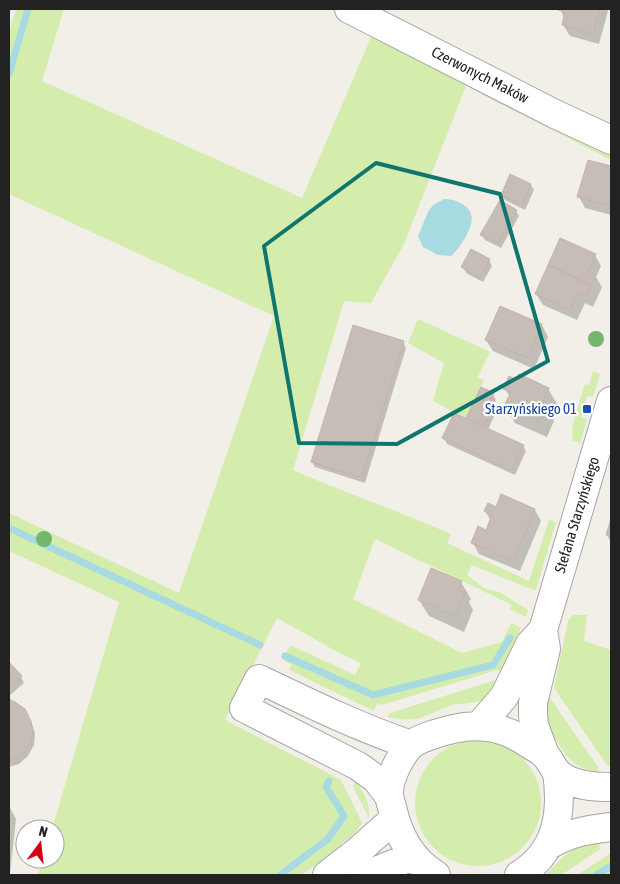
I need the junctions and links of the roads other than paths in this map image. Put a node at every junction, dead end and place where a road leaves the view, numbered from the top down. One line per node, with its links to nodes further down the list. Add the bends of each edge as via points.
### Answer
1 (349, 9): 2 (street, Czerwonych Maków)
2 (611, 140)
3 (611, 401): 4 (street, Stefana Starzyńskiego)
4 (543, 630): 5 (street, Stefana Starzyńskiego, via 530,644 504,697); 7 (street, Stefana Starzyńskiego, via 546,649 532,703 534,725)
5 (479, 726): 6 (street, via 455,729); 7 (street, via 496,728 524,740)
6 (411, 745): 9 (street, via 401,757 391,782); 9 (street, via 318,708 259,679 244,708 358,766 376,779)
7 (551, 764): 8 (street, via 565,778 576,783); 11 (street, Stefana Starzyńskiego, via 560,803)
8 (611, 787)
9 (392, 808): 12 (street, via 402,839); 13 (street, via 358,851)
10 (611, 827): 11 (street, via 578,832)
11 (549, 845): 16 (street, via 534,864)
12 (413, 856): 14 (street); 15 (street)
13 (327, 875)
14 (366, 875)
15 (436, 875)
16 (519, 875)

